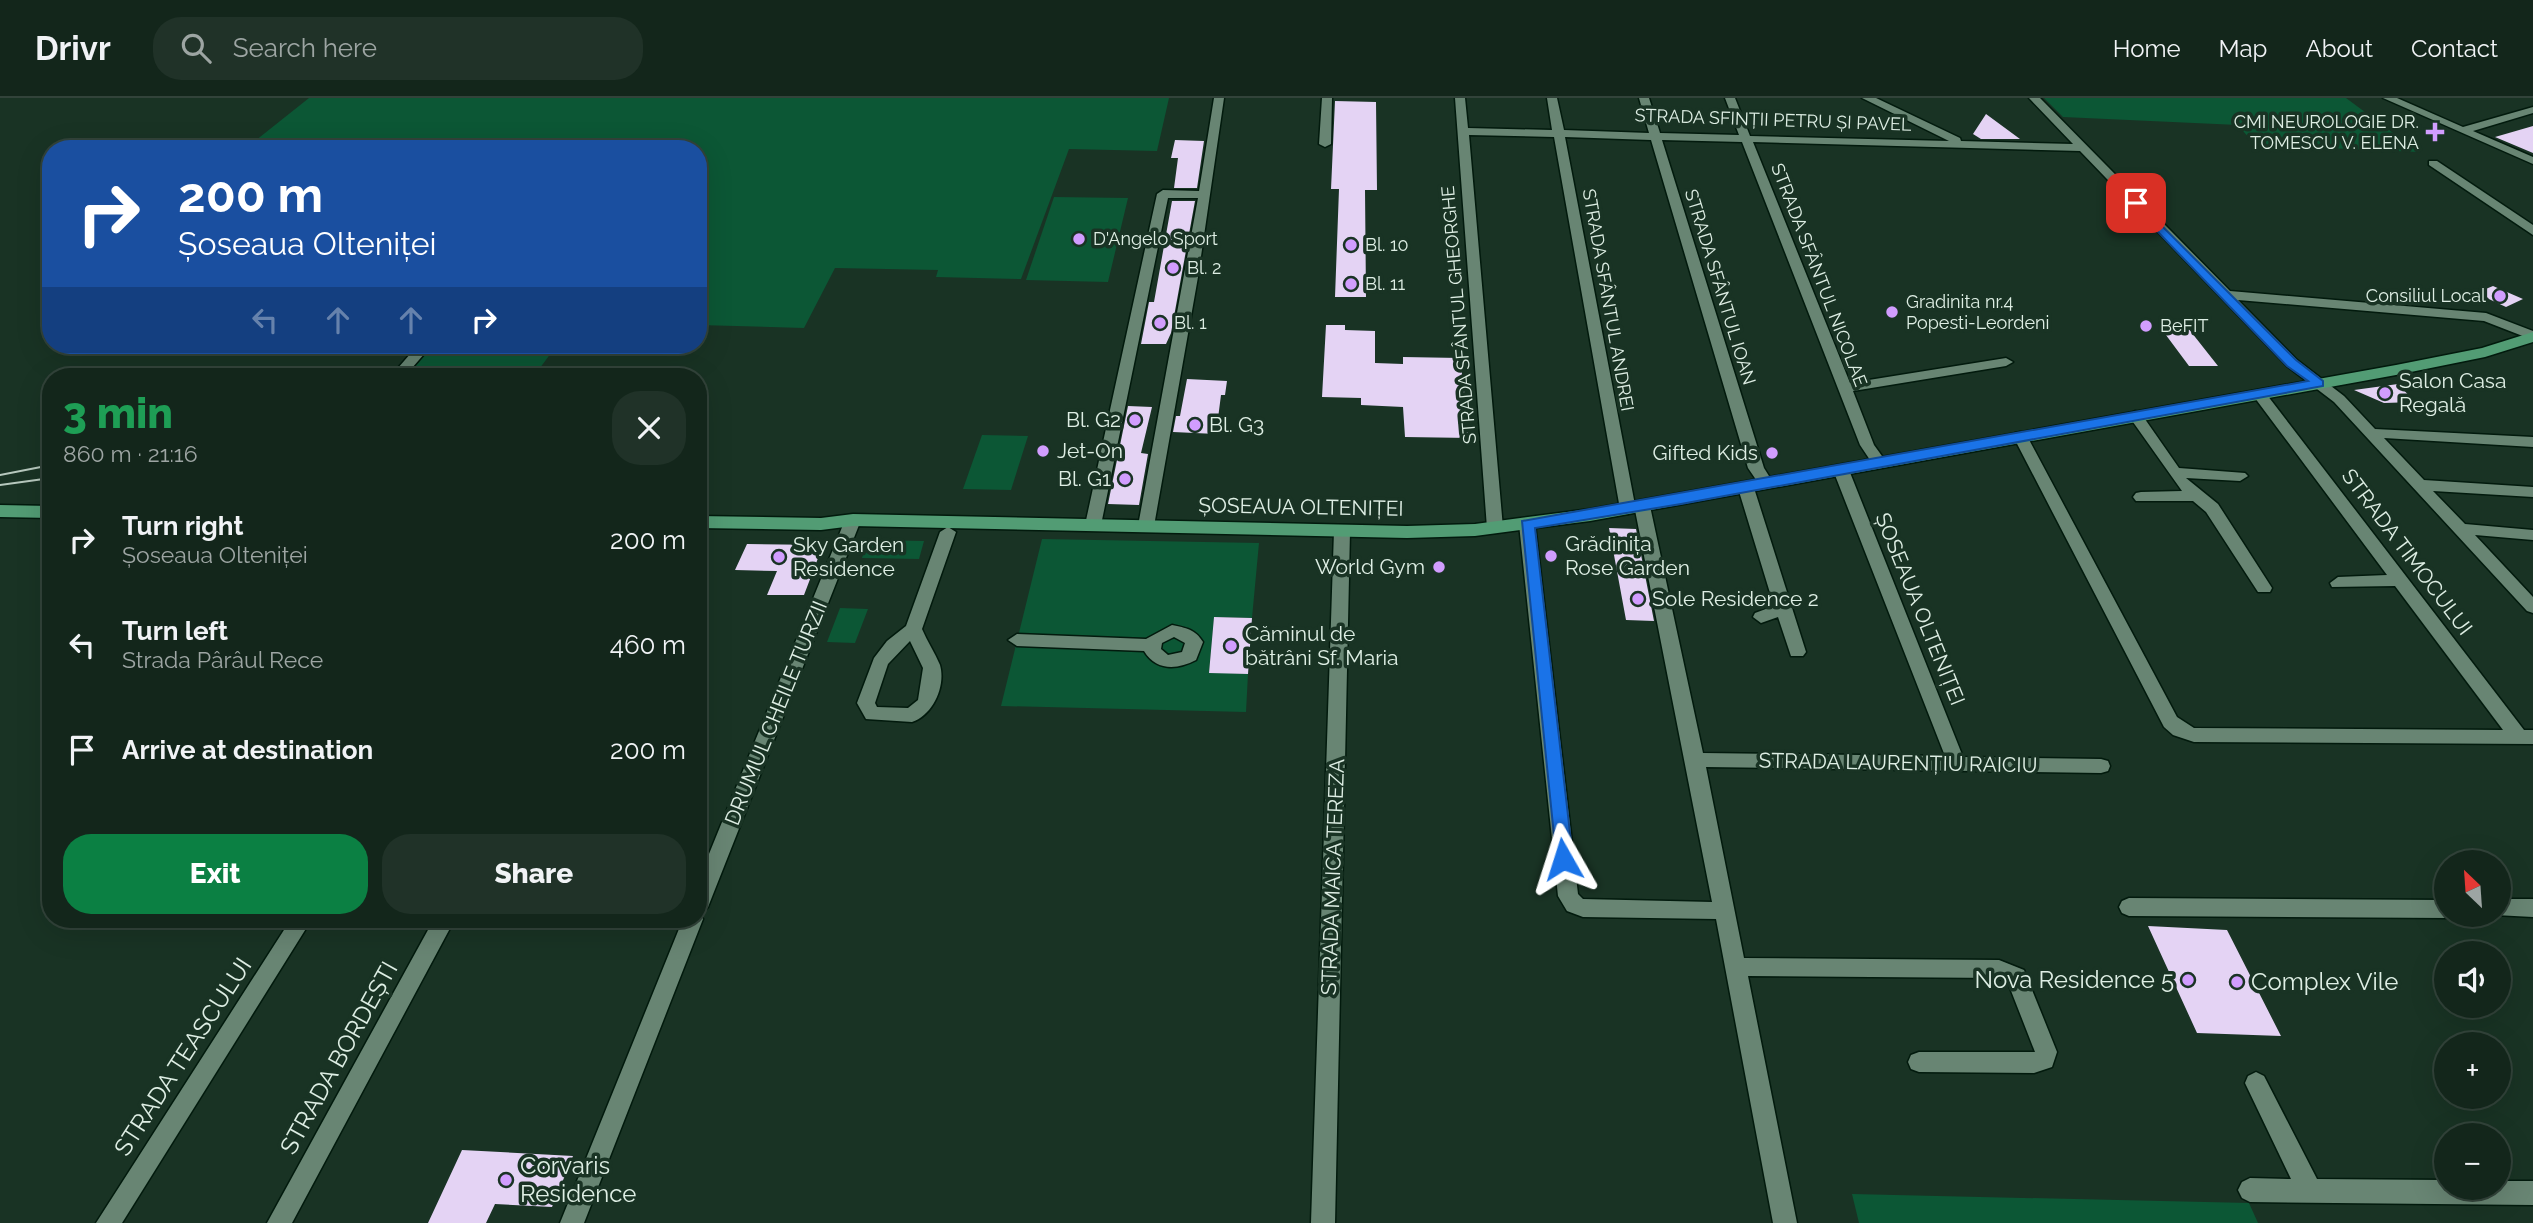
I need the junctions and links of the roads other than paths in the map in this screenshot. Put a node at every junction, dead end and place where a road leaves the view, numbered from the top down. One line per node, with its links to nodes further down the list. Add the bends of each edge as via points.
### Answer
1 (1219, 98): 21 (street)
2 (1327, 98): 17 (street)
3 (1460, 98): 12 (street, STRADA SFÂNTUL GHEORGHE)
4 (1552, 98): 13 (street, STRADA SFÂNTUL ANDREI)
5 (1644, 98): 14 (street, STRADA SFÂNTUL IOAN)
6 (1730, 98): 15 (street, STRADA SFÂNTUL NICOLAE)
7 (1867, 98): 16 (street)
8 (2034, 98): 18 (street)
9 (2388, 98): 11 (street)
10 (2533, 110): 11 (street)
11 (2463, 130): 19 (street)
12 (1462, 131): 13 (street, STRADA SFINȚII PETRU ȘI PAVEL); 56 (street, STRADA SFÂNTUL GHEORGHE)
13 (1559, 133): 14 (street, STRADA SFINȚII PETRU ȘI PAVEL); 47 (street, STRADA SFÂNTUL ANDREI)
14 (1655, 135): 15 (street, STRADA SFINȚII PETRU ȘI PAVEL); 39 (street, STRADA SFÂNTUL IOAN, via 1756,468)
15 (1746, 137): 16 (street, STRADA SFINȚII PETRU ȘI PAVEL); 29 (street, STRADA SFÂNTUL NICOLAE)
16 (1962, 143): 18 (street, STRADA SFINȚII PETRU ȘI PAVEL)
17 (1325, 144)
18 (2083, 148): 23 (street)
19 (2533, 161)
20 (2433, 163): 22 (street)
21 (1204, 194): 54 (street, via 1163,194); 55 (street)
22 (2533, 231)
23 (2226, 295): 24 (street, via 2486,317); 28 (street, via 2292,363)
24 (2533, 336): 28 (main road, ȘOSEAUA OLTENIȚEI, via 2471,355)
25 (417, 354): 27 (street)
26 (2006, 362): 29 (street)
27 (405, 368)
28 (2319, 383): 30 (main road, ȘOSEAUA OLTENIȚEI); 32 (street)
29 (1844, 388): 35 (street, STRADA SFÂNTUL NICOLAE)
30 (2259, 394): 31 (main road, ȘOSEAUA OLTENIȚEI); 61 (street, STRADA TIMOCULUI)
31 (2135, 415): 33 (main road, ȘOSEAUA OLTENIȚEI); 37 (street)
32 (2371, 433): 34 (street); 40 (street)
33 (2020, 436): 35 (main road, ȘOSEAUA OLTENIȚEI); 73 (street, STRADA TIMOCULUI, via 2170,722 2186,733)
34 (2533, 442)
35 (1879, 463): 36 (main road, ȘOSEAUA OLTENIȚEI)
36 (1841, 470): 39 (main road, ȘOSEAUA OLTENIȚEI); 75 (street, ȘOSEAUA OLTENIȚEI)
37 (2174, 473): 38 (street); 44 (street)
38 (2240, 476)
39 (1766, 484): 41 (main road, ȘOSEAUA OLTENIȚEI)
40 (2420, 485): 42 (street); 57 (street)
41 (1746, 488): 47 (main road, ȘOSEAUA OLTENIȚEI); 67 (street)
42 (2533, 492)
43 (2141, 496): 44 (street)
44 (2197, 496): 65 (street, via 2212,508)
45 (0, 497): 46 (main road)
46 (42, 497)
47 (1635, 508): 53 (main road, ȘOSEAUA OLTENIȚEI); 74 (street)
48 (707, 510): 51 (main road, ȘOSEAUA OLTENIȚEI, via 825,514)
49 (0, 511): 50 (main road)
50 (42, 512)
51 (853, 520): 52 (main road, ȘOSEAUA OLTENIȚEI, via 821,524); 54 (main road, ȘOSEAUA OLTENIȚEI); 77 (street, DRUMUL CHEILE TURZII)
52 (707, 522)
53 (1527, 524): 56 (main road, ȘOSEAUA OLTENIȚEI); 82 (street, via 1568,896 1583,908)
54 (1093, 525): 55 (main road, ȘOSEAUA OLTENIȚEI)
55 (1146, 526): 58 (main road, ȘOSEAUA OLTENIȚEI)
56 (1495, 528): 58 (main road, ȘOSEAUA OLTENIȚEI)
57 (2460, 529): 60 (street); 63 (street)
58 (1342, 531): 95 (street, STRADA MAICA TEREZA)
59 (948, 532): 69 (street)
60 (2533, 535)
61 (2400, 580): 62 (street); 73 (street, STRADA TIMOCULUI)
62 (2338, 583)
63 (2513, 585): 64 (street); 66 (street)
64 (2533, 586)
65 (2264, 588)
66 (2533, 607)
67 (1784, 609): 68 (street); 72 (street)
68 (1761, 617)
69 (913, 629): 69 (street, via 893,645 877,668 866,703 872,714 912,715 927,703 932,668)
70 (1017, 640): 71 (street)
71 (1152, 645)
72 (1797, 652)
73 (2526, 737)
74 (1695, 760): 75 (street, STRADA LAURENȚIU RAICIU); 82 (street)
75 (1958, 764): 76 (street, STRADA LAURENȚIU RAICIU)
76 (2101, 766)
77 (707, 885)
78 (2129, 907): 81 (street)
79 (2511, 908): 80 (street)
80 (2533, 908)
81 (2434, 909)
82 (1725, 911): 86 (street)
83 (296, 928): 92 (street, STRADA TEASCULUI)
84 (440, 928): 93 (street, STRADA BORDEȘTI)
85 (690, 928): 94 (street)
86 (1736, 967): 87 (street, via 1999,969 2016,977 2046,1052 2044,1060); 96 (street)
87 (1919, 1062)
88 (2256, 1083): 90 (street)
89 (2250, 1190): 90 (street)
90 (2310, 1191): 91 (street)
91 (2533, 1193)
92 (108, 1223)
93 (279, 1223)
94 (572, 1223)
95 (1323, 1223)
96 (1785, 1223)

